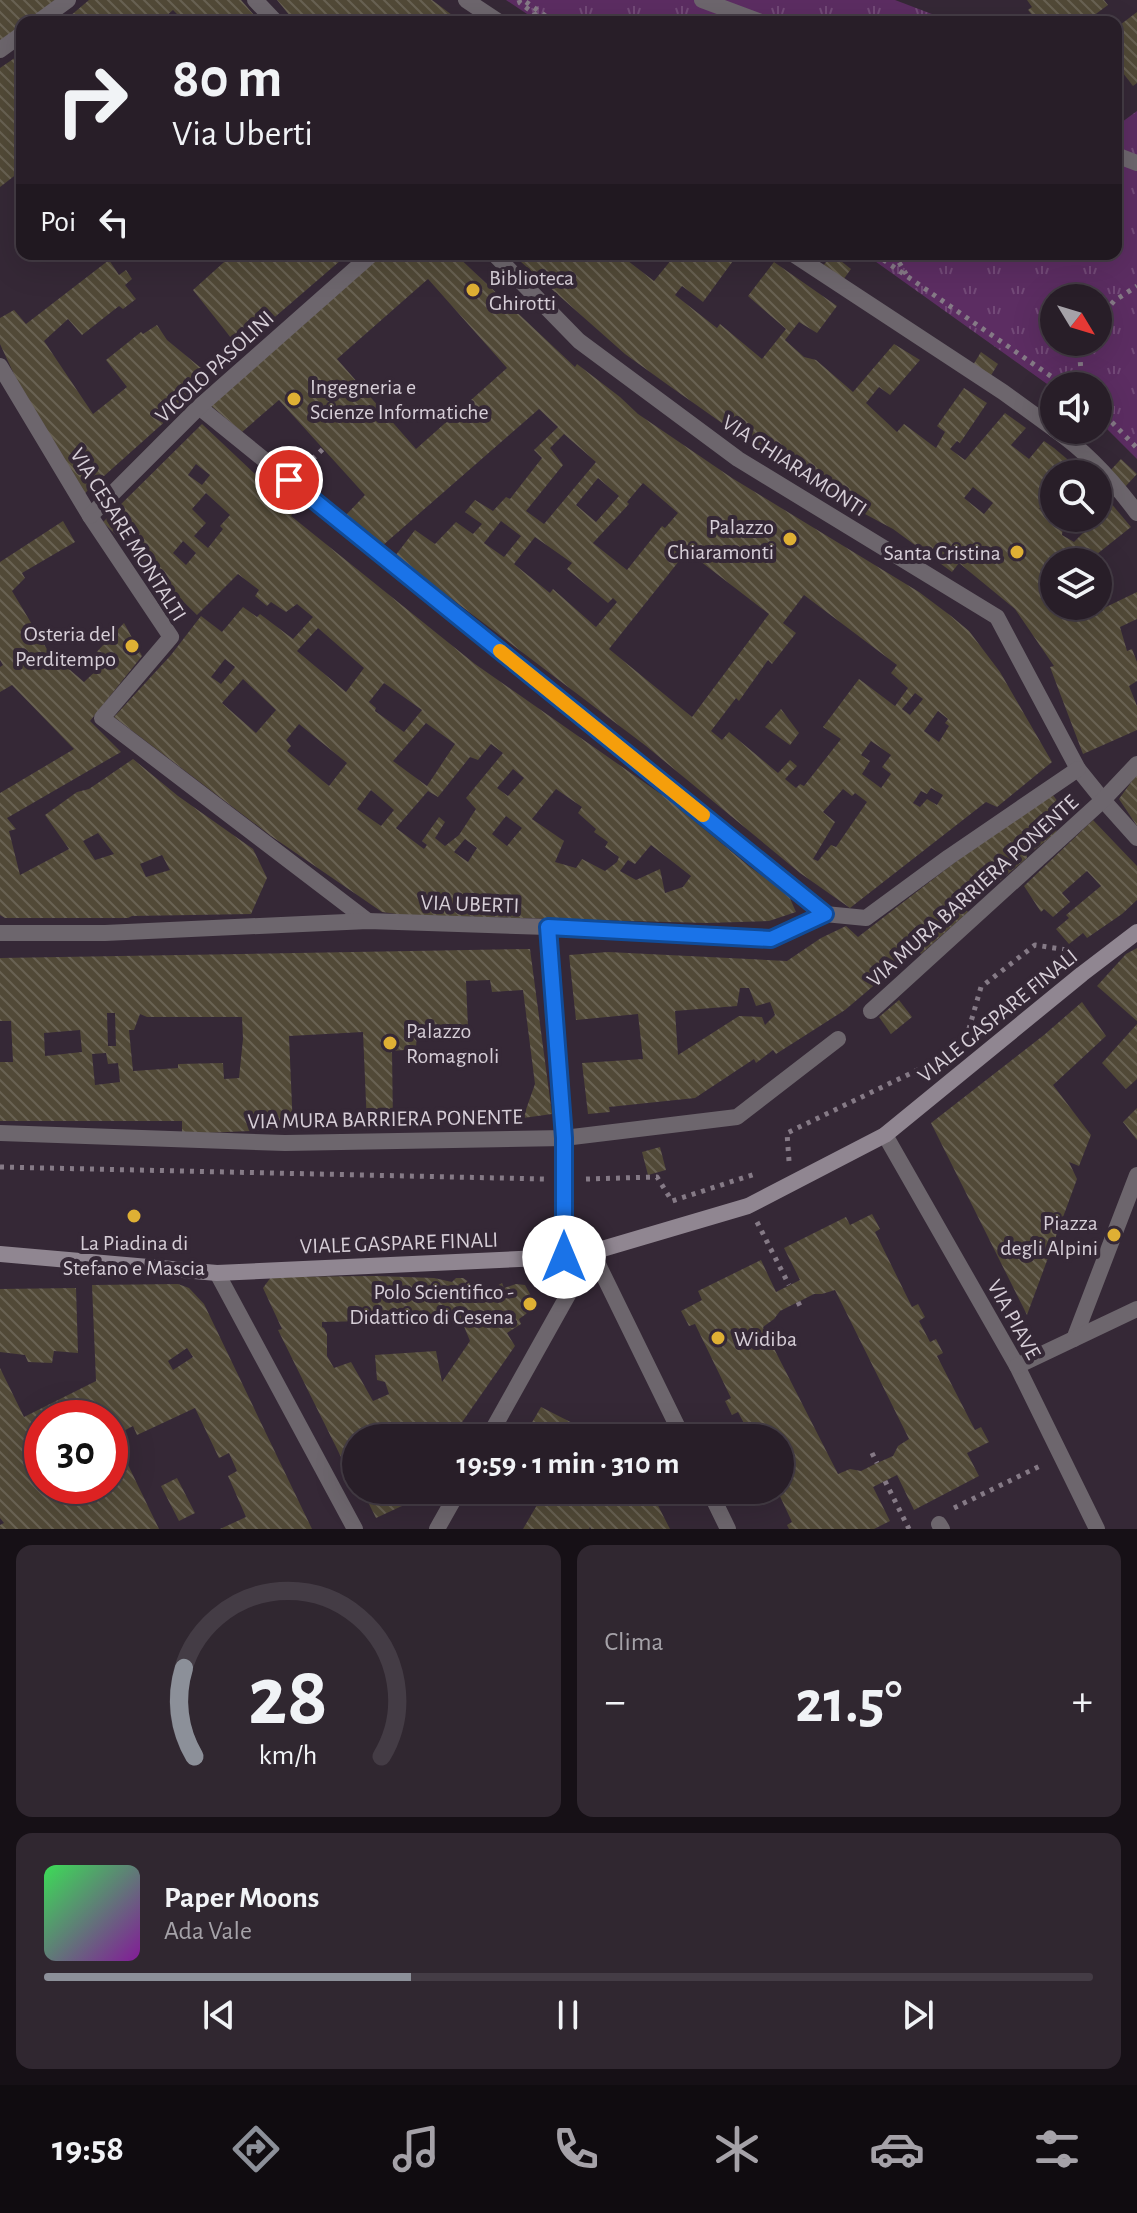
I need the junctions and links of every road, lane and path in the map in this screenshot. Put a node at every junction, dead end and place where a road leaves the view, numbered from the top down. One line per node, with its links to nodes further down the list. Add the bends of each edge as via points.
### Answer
1 (68, 0): 6 (street)
2 (255, 0): 7 (street)
3 (466, 0): 8 (street)
4 (702, 0): 10 (street)
5 (524, 1): 9 (path)
6 (46, 16)
7 (270, 16)
8 (490, 16)
9 (545, 16)
10 (745, 16)
11 (365, 260): 21 (street, VICOLO PASOLINI)
12 (500, 260): 29 (street, VIA CHIARAMONTI, via 579,341 738,459 997,617)
13 (802, 260): 22 (street)
14 (883, 260): 16 (path)
15 (898, 260): 16 (path)
16 (908, 278): 20 (path)
17 (1137, 286): 18 (path)
18 (1112, 303)
19 (0, 366): 27 (street, VIA CESARE MONTALTI)
20 (1045, 372)
21 (199, 407): 27 (street, VICOLO PASOLINI); 32 (street)
22 (1040, 419)
23 (1112, 422): 25 (path)
24 (1075, 444): 26 (street)
25 (1137, 448)
26 (1137, 513)
27 (90, 516): 33 (street, VIA CESARE MONTALTI, via 171,637 102,718)
28 (1137, 764): 30 (street, VIA MURA BARRIERA PONENTE)
29 (1078, 769): 30 (street, VIA CHIARAMONTI); 32 (street, via 866,918)
30 (1103, 800): 31 (street, VIA CHIARAMONTI); 37 (street, VIA MURA BARRIERA PONENTE)
31 (1137, 838)
32 (825, 914): 34 (street, VIA UBERTI, via 771,939)
33 (368, 921): 34 (street, VIA UBERTI); 36 (street, VIA UBERTI)
34 (548, 927): 41 (street)
35 (1137, 932): 40 (street, VIALE GASPARE FINALI)
36 (0, 933)
37 (871, 1011)
38 (838, 1039): 41 (street, VIA MURA BARRIERA PONENTE, via 737,1117)
39 (0, 1133): 41 (street, VIA MURA BARRIERA PONENTE, via 285,1143)
40 (885, 1135): 43 (street, VIALE GASPARE FINALI); 53 (street, VIA PIAVE)
41 (564, 1138): 46 (street)
42 (1137, 1175): 52 (street)
43 (748, 1206): 44 (street, VIALE GASPARE FINALI); 48 (path)
44 (592, 1252): 46 (street, VIALE GASPARE FINALI); 54 (street); 55 (street)
45 (0, 1254): 47 (street, VIALE GASPARE FINALI)
46 (564, 1257): 47 (street, VIALE GASPARE FINALI)
47 (217, 1273): 63 (street)
48 (789, 1285)
49 (798, 1302): 51 (path)
50 (1137, 1309): 52 (street)
51 (802, 1310)
52 (1074, 1339): 53 (street)
53 (1017, 1366): 57 (street, VIA PIAVE)
54 (496, 1424)
55 (676, 1424)
56 (872, 1453): 58 (path)
57 (1061, 1456): 62 (path); 67 (street, VIA PIAVE)
58 (877, 1463)
59 (885, 1481): 66 (path)
60 (451, 1504): 64 (street)
61 (716, 1504): 65 (street)
62 (952, 1509)
63 (355, 1529)
64 (437, 1529)
65 (728, 1529)
66 (909, 1529)
67 (1097, 1529)

